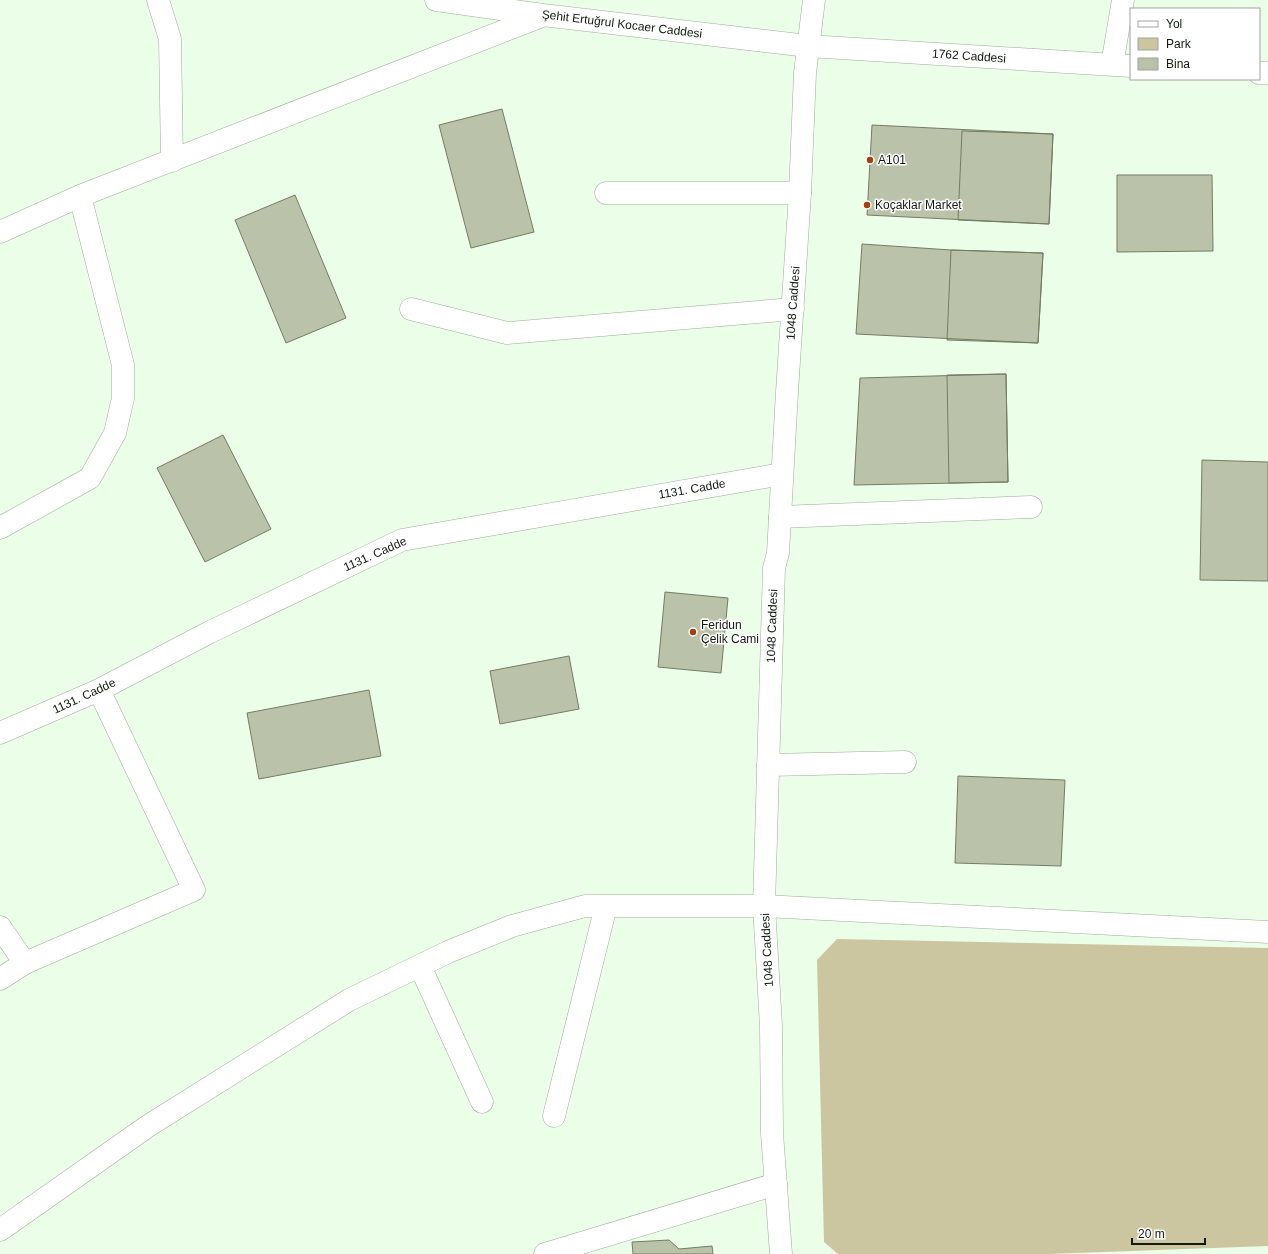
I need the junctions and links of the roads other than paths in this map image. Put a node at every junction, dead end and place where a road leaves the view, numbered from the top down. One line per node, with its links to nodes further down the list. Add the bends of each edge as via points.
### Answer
1 (158, 0): 8 (street, via 170,39)
2 (436, 0): 5 (street, Şehit Ertuğrul Kocaer Caddesi)
3 (814, 0): 6 (street, 1048 Caddesi)
4 (1123, 0): 7 (street)
5 (543, 15): 6 (street, Şehit Ertuğrul Kocaer Caddesi); 8 (street)
6 (808, 46): 7 (street, 1762 Caddesi); 9 (street, 1048 Caddesi)
7 (1122, 65)
8 (172, 160): 11 (street)
9 (800, 192): 10 (street); 14 (street, 1048 Caddesi)
10 (606, 193)
11 (80, 196): 12 (street); 18 (street, via 123,365 123,398 115,433 90,478)
12 (0, 232)
13 (411, 309): 14 (street, via 507,333)
14 (793, 309): 15 (street, 1048 Caddesi)
15 (782, 474): 17 (street, 1048 Caddesi); 19 (street, 1131. Cadde, via 402,540 210,632)
16 (1031, 507): 17 (street)
17 (780, 517): 22 (street, 1048 Caddesi, via 778,553 774,568)
18 (0, 528)
19 (99, 690): 20 (street, 1131. Cadde); 27 (street, via 194,890)
20 (0, 733)
21 (905, 762): 22 (street)
22 (768, 765): 24 (street, 1048 Caddesi)
23 (606, 906): 24 (street); 28 (street, via 585,906 512,926); 31 (street)
24 (764, 906): 26 (street); 32 (street, 1048 Caddesi)
25 (0, 927): 27 (street)
26 (1268, 932)
27 (25, 963): 29 (street)
28 (420, 966): 30 (street); 33 (street, via 349,1000 148,1126)
29 (0, 979)
30 (482, 1102)
31 (554, 1116)
32 (776, 1184): 34 (street); 35 (street, 1048 Caddesi)
33 (0, 1230)
34 (545, 1254)
35 (781, 1254)

